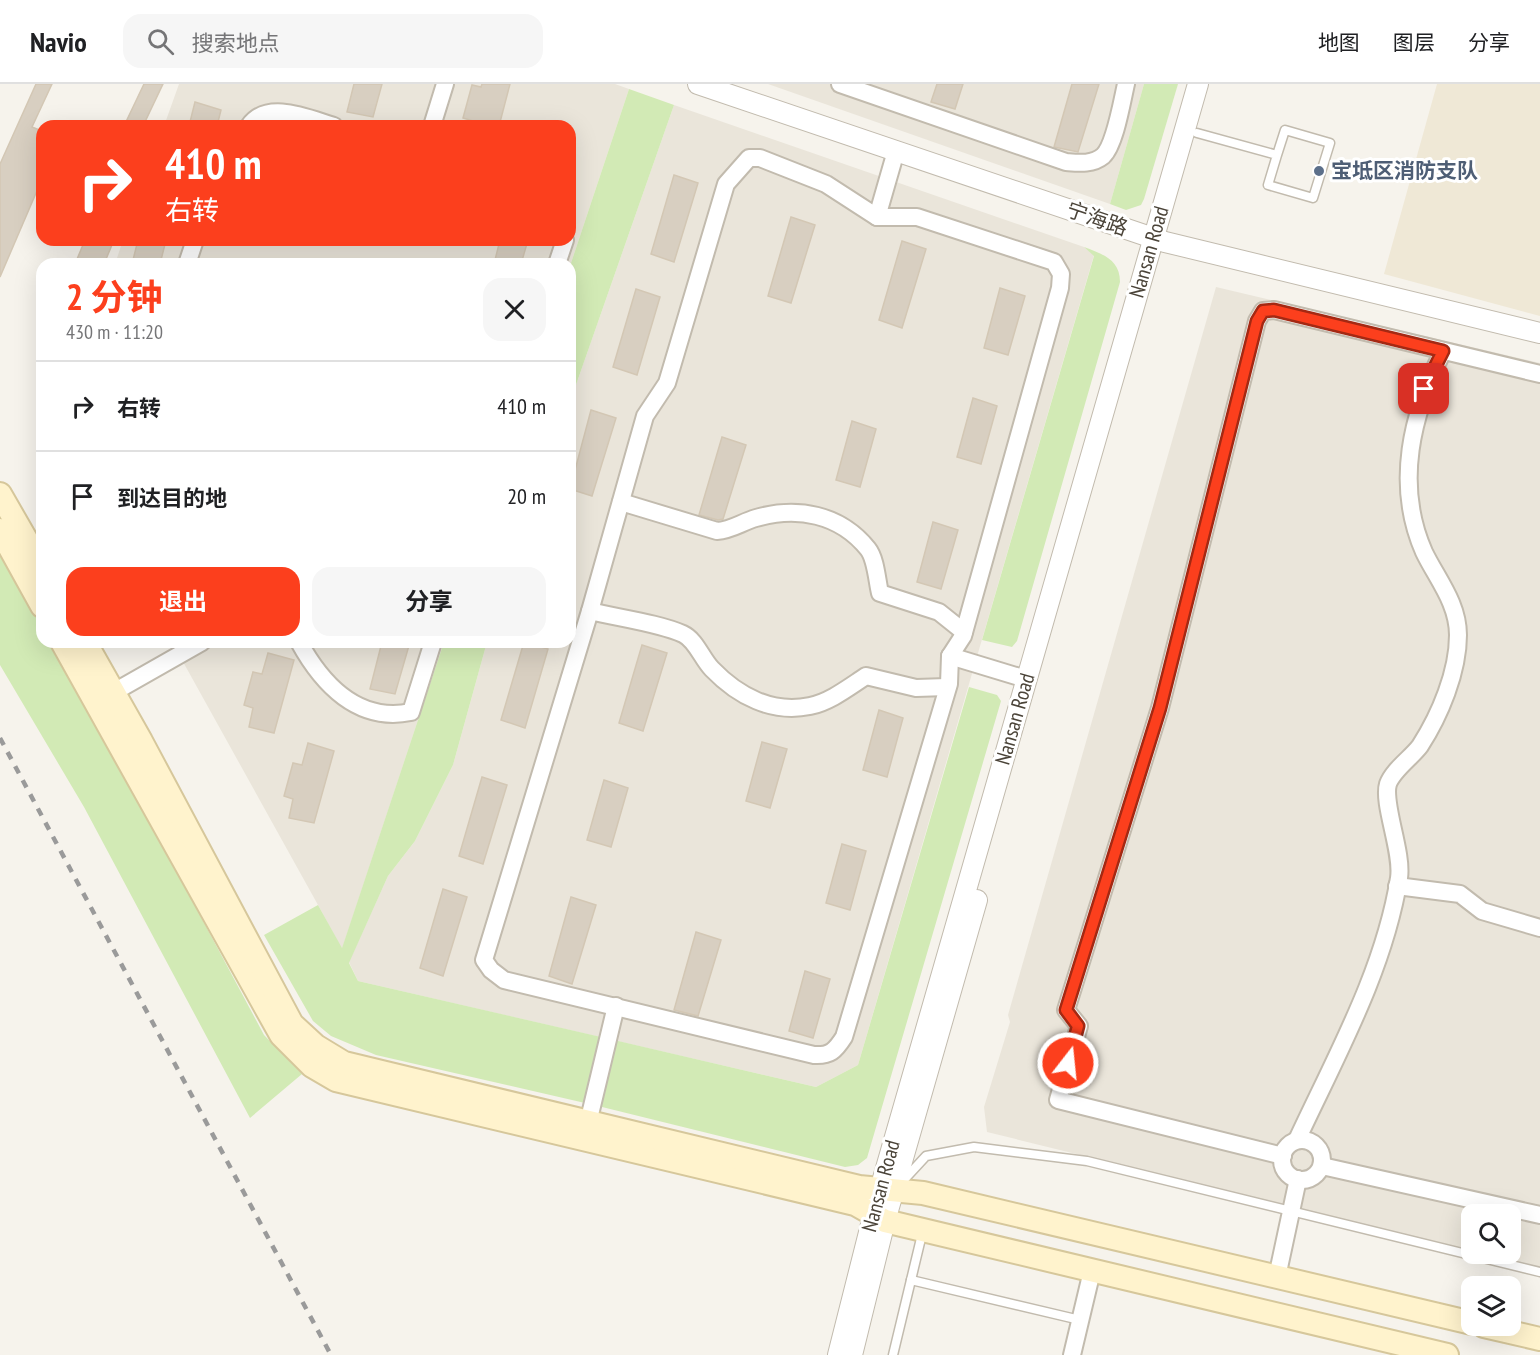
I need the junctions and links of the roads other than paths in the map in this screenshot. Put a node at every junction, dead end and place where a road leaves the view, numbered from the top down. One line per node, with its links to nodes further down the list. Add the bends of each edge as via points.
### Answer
1 (445, 84): 9 (street)
2 (840, 84): 3 (street, via 1066,162 1087,164 1103,156 1110,143)
3 (1126, 84)
4 (1198, 84): 14 (street, Nansan Road)
5 (1212, 84): 10 (street, Nansan Road)
6 (702, 85): 11 (street, 宁海路)
7 (257, 120): 8 (street, via 278,112)
8 (310, 120)
9 (434, 120)
10 (1197, 133): 12 (lane); 14 (street, Nansan Road)
11 (896, 151): 13 (street); 14 (street, 宁海路)
12 (1276, 155): 12 (lane, via 1268,185 1313,198 1330,143 1285,130)
13 (877, 217): 19 (street, via 826,184 760,158 749,158 738,167 726,184 666,383 645,416); 24 (street, via 917,217 1054,262 1061,274)
14 (1159, 240): 15 (street, 宁海路); 31 (street, Nansan Road); 42 (street, Nansan Road)
15 (1540, 333)
16 (1443, 351): 17 (street); 34 (street, via 1424,389 1412,431 1409,471 1412,515 1424,552 1452,606 1458,634 1453,672 1442,702 1420,746 1388,783); 39 (street, via 1274,310 1263,311 1257,321 1160,708 1066,1010 1078,1026 1058,1100)
17 (1540, 374)
18 (0, 494): 21 (main road)
19 (621, 501): 23 (street); 24 (street, via 717,531 788,511 818,514 846,529 869,550 880,593 939,612)
20 (0, 531): 22 (main road)
21 (36, 557)
22 (36, 595)
23 (590, 611): 32 (street, via 685,635 731,688 753,700 783,708 811,706 866,676 916,688); 36 (street, via 484,960 504,980)
24 (964, 632): 30 (street)
25 (65, 648): 45 (main road, via 281,1035 312,1066 336,1080 855,1204)
26 (88, 648): 33 (main road)
27 (191, 648): 33 (street)
28 (303, 648): 29 (street, via 328,686 349,701 397,715 411,712)
29 (431, 648)
30 (950, 656): 31 (street); 32 (street)
31 (1026, 679): 42 (street, Nansan Road)
32 (948, 687): 36 (street, via 844,1037 836,1050 827,1056 813,1055)
33 (114, 692): 37 (main road, via 292,1024 316,1046 344,1063)
34 (1397, 886): 35 (street, via 1460,894 1482,911); 38 (street, via 1391,921 1372,977)
35 (1540, 928)
36 (616, 1006): 37 (street)
37 (588, 1123): 42 (main road, via 859,1187)
38 (1297, 1140): 39 (street, via 1289,1144); 40 (street, via 1317,1146)
39 (1283, 1156): 41 (street, via 1285,1169)
40 (1322, 1166): 41 (street, via 1316,1175); 44 (street)
41 (1298, 1179): 43 (street)
42 (887, 1189): 43 (lane, via 926,1156 974,1147 1087,1161); 45 (street, Nansan Road); 49 (main road, via 923,1192)
43 (1291, 1212): 48 (lane); 49 (street)
44 (1540, 1215)
45 (879, 1218): 46 (main road); 55 (street, Nansan Road); 56 (street, Nansan Road)
46 (924, 1230): 47 (main road); 50 (lane)
47 (1092, 1271): 51 (street); 59 (main road)
48 (1540, 1272)
49 (1278, 1277): 52 (main road)
50 (911, 1280): 51 (lane); 57 (lane)
51 (1080, 1320): 58 (street)
52 (1461, 1320)
53 (1521, 1335): 54 (main road)
54 (1540, 1339)
55 (838, 1355)
56 (852, 1355)
57 (893, 1355)
58 (1072, 1355)
59 (1447, 1355)

